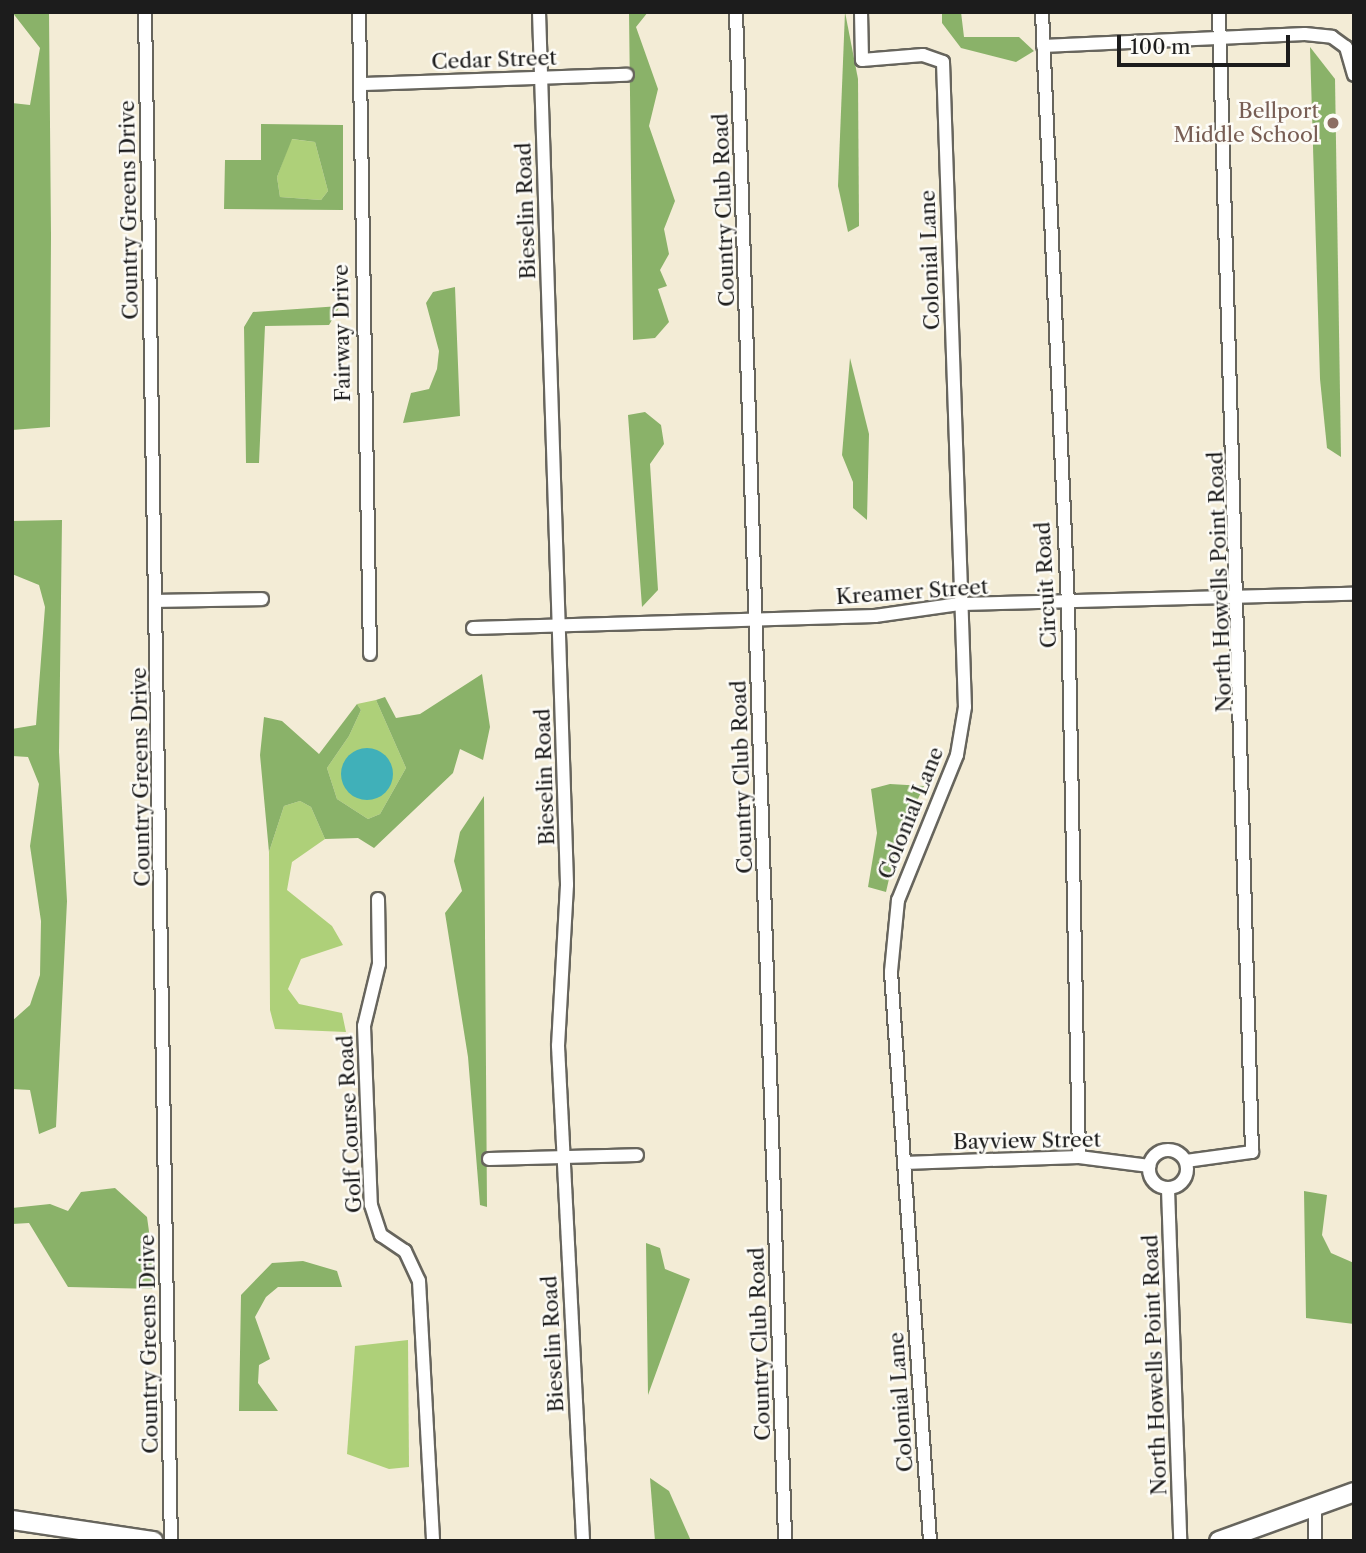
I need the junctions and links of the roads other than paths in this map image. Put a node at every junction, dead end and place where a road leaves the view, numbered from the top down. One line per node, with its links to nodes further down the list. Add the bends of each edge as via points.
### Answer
1 (145, 12): 18 (street, Country Greens Drive)
2 (359, 12): 14 (street, Fairway Drive)
3 (539, 12): 13 (street, Bieselin Road)
4 (736, 12): 21 (street, Country Club Road)
5 (861, 12): 19 (street, Colonial Lane, via 862,60 923,55 943,62)
6 (1042, 12): 9 (street, Circuit Road)
7 (1219, 12): 8 (street, North Howells Point Road)
8 (1220, 40): 9 (street); 10 (street, via 1332,37); 16 (street, North Howells Point Road)
9 (1043, 46): 20 (street, Circuit Road)
10 (1353, 63): 12 (street)
11 (626, 75): 13 (street, Cedar Street)
12 (1354, 75)
13 (541, 79): 14 (street, Cedar Street); 22 (street, Bieselin Road)
14 (363, 84): 24 (street, Fairway Drive, via 358,272)
15 (1354, 594): 16 (street, Kreamer Street)
16 (1241, 597): 20 (street, Kreamer Street); 26 (street, North Howells Point Road)
17 (262, 599): 18 (street)
18 (158, 601): 39 (street, Country Greens Drive)
19 (959, 604): 20 (street, Kreamer Street); 21 (street, Kreamer Street, via 875,616); 32 (street, Colonial Lane, via 961,735 904,878 894,924)
20 (1068, 604): 29 (street, Circuit Road)
21 (755, 620): 22 (street, Kreamer Street); 42 (street, Country Club Road)
22 (560, 626): 23 (street, Kreamer Street); 28 (street, Bieselin Road, via 567,885 558,1045)
23 (473, 628)
24 (370, 654)
25 (378, 899): 40 (street, Golf Course Road, via 379,964 364,1026 371,1205 381,1235 405,1251 419,1281)
26 (1252, 1152): 31 (street, Bayview Street)
27 (638, 1155): 28 (street)
28 (562, 1156): 30 (street); 41 (street, Bieselin Road)
29 (1079, 1157): 32 (street, Bayview Street); 33 (street, Bayview Street)
30 (489, 1159)
31 (1186, 1161): 33 (street, Bayview Street, via 1164,1150); 34 (street, via 1184,1180)
32 (904, 1163): 43 (street, Colonial Lane)
33 (1149, 1166): 34 (street, via 1152,1180)
34 (1168, 1189): 44 (street, North Howells Point Road)
35 (1354, 1492): 36 (main road)
36 (1315, 1505): 45 (main road); 46 (street)
37 (12, 1520): 38 (main road)
38 (153, 1541)
39 (170, 1541)
40 (433, 1541)
41 (583, 1541)
42 (785, 1541)
43 (930, 1541)
44 (1180, 1541)
45 (1219, 1541)
46 (1315, 1541)

